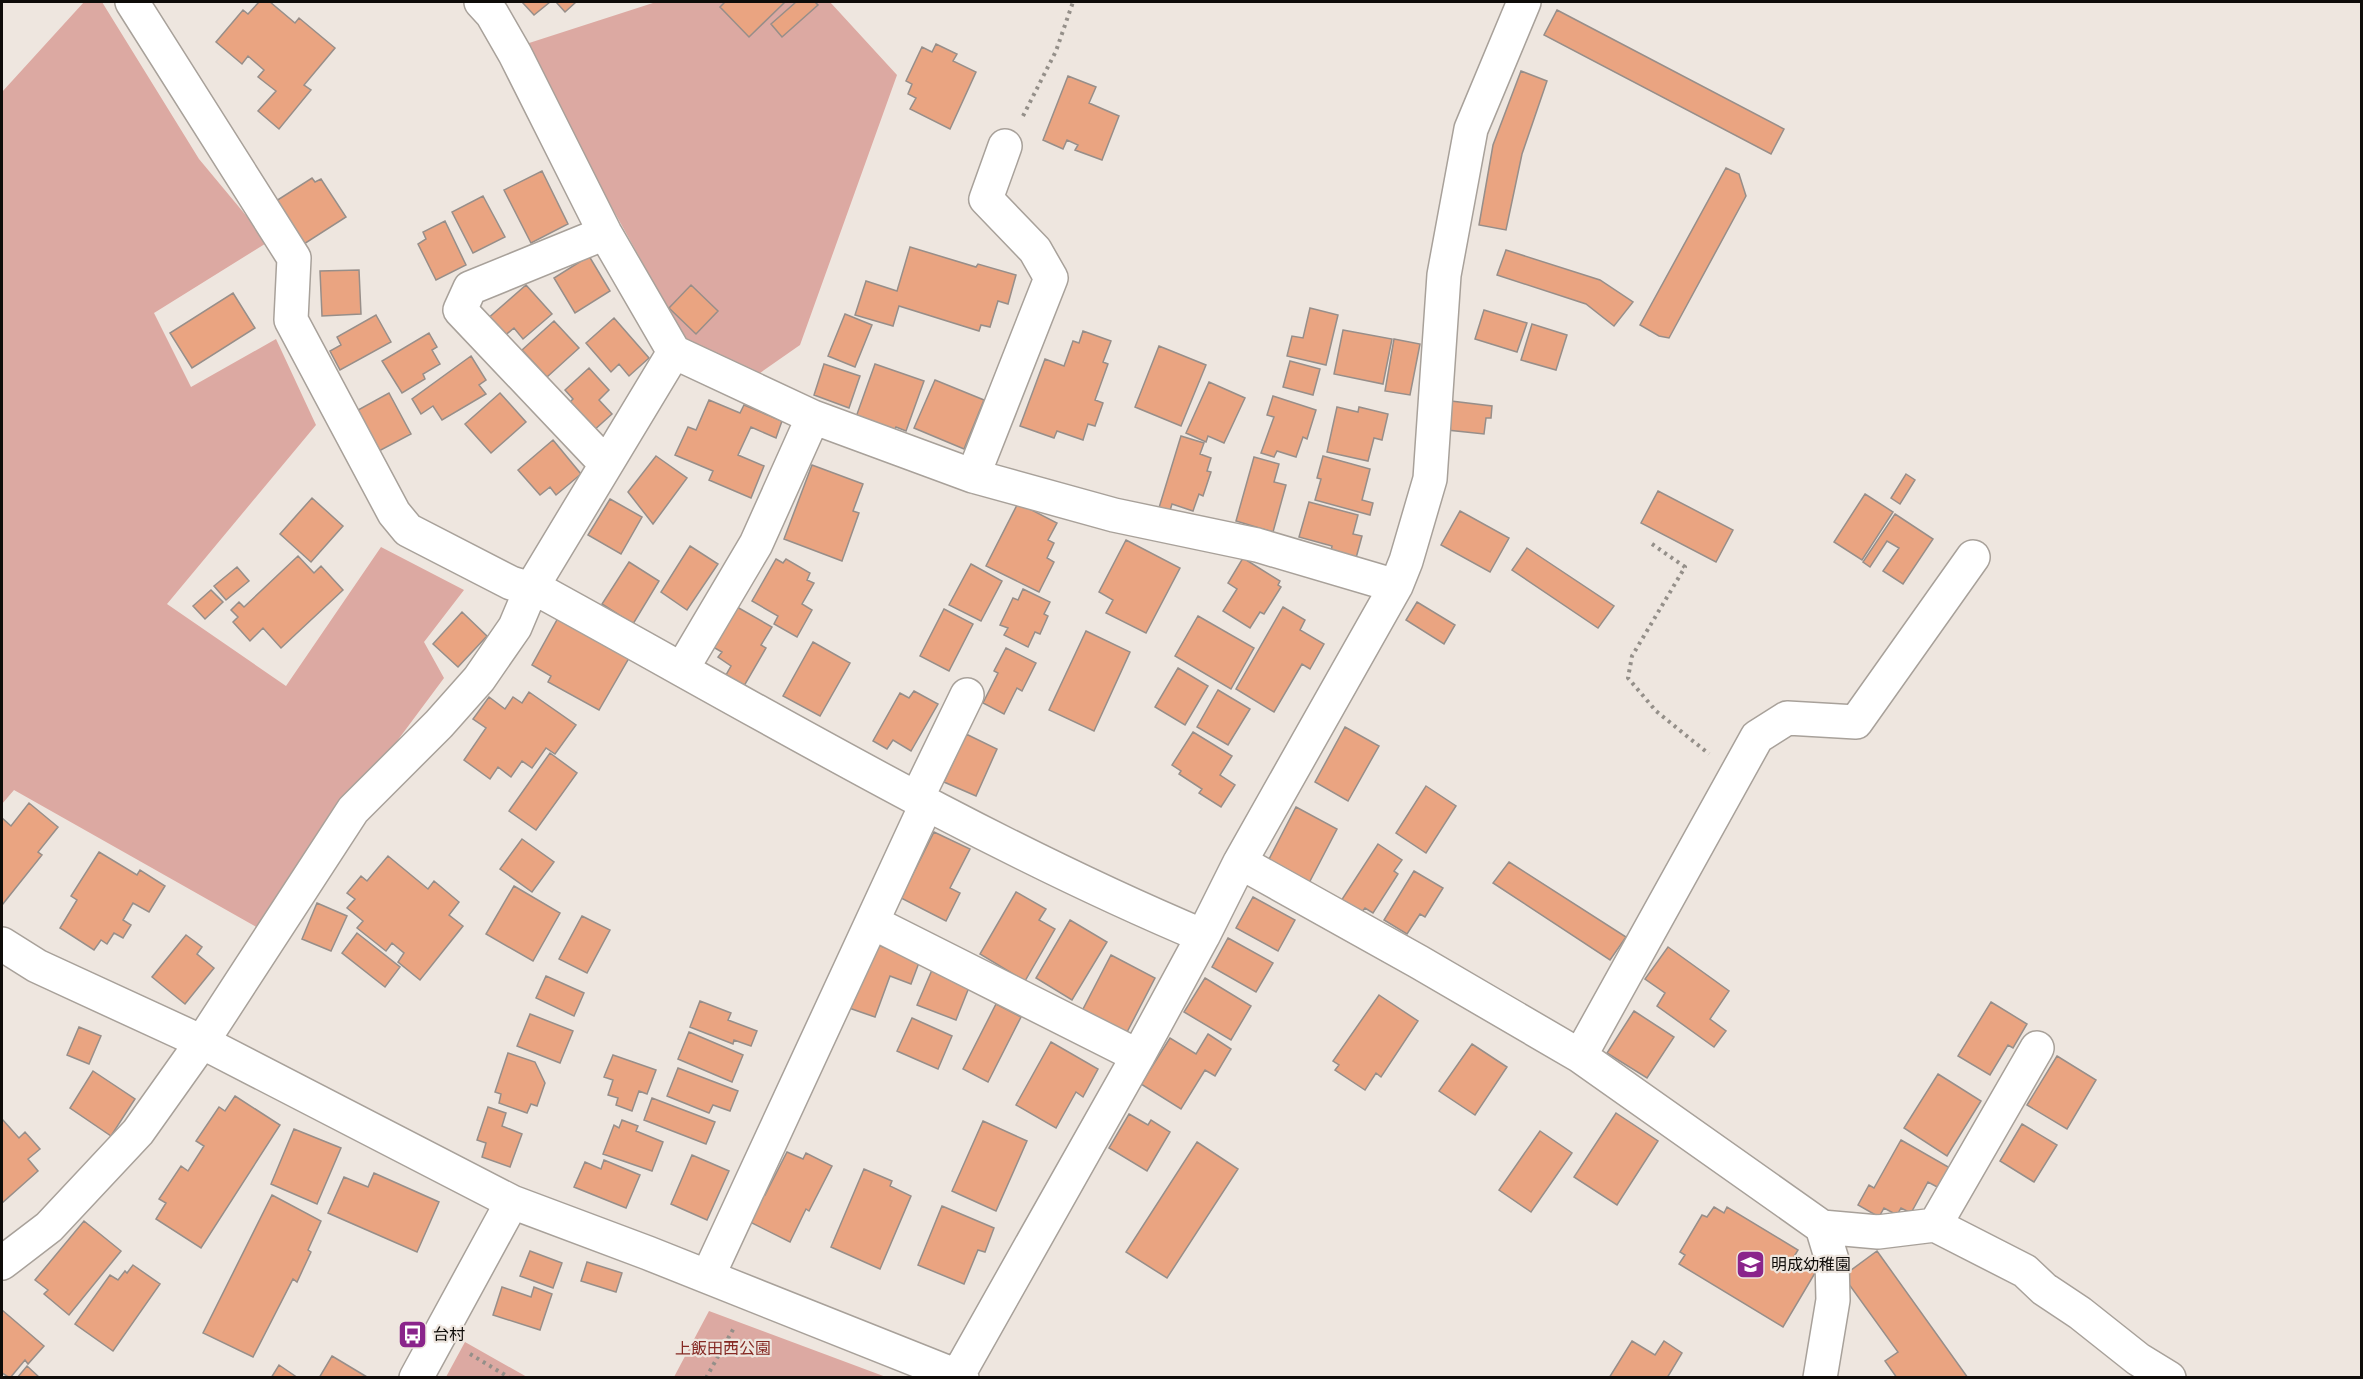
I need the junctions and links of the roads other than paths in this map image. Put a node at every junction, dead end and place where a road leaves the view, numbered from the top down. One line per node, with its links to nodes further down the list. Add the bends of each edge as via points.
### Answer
1 (132, 2): 12 (street, via 294,258 291,320 394,513 408,530 511,583)
2 (481, 2): 5 (street, via 515,54)
3 (1524, 2): 11 (street, via 1471,129 1444,275 1430,479)
4 (1005, 146): 9 (street, via 986,199 1035,250 1051,278)
5 (605, 233): 6 (street); 8 (street, via 470,288 460,310)
6 (674, 352): 7 (street); 8 (street)
7 (813, 417): 9 (street); 13 (street, via 756,544)
8 (606, 464): 12 (street)
9 (973, 476): 11 (street, via 1114,515 1257,545)
10 (1973, 557): 23 (street, via 1856,722 1787,718 1757,737)
11 (1396, 586): 16 (street)
12 (531, 589): 13 (street); 20 (street, via 515,627 479,679 353,810)
13 (682, 669): 15 (street)
14 (967, 695): 15 (street)
15 (922, 801): 17 (street); 18 (street, via 1029,857)
16 (1240, 862): 18 (street); 23 (street)
17 (872, 922): 22 (street); 28 (street)
18 (1203, 936): 22 (street)
19 (2, 944): 20 (street, via 37,966)
20 (202, 1042): 24 (street); 27 (street, via 138,1132 49,1227)
21 (2037, 1048): 25 (street)
22 (1138, 1056): 29 (street)
23 (1580, 1056): 26 (street)
24 (512, 1202): 28 (street); 30 (street)
25 (1935, 1225): 26 (street, via 1878,1232); 32 (street, via 2025,1271 2138,1359)
26 (1822, 1227): 31 (street, via 1832,1260 1833,1300)
27 (2, 1263)
28 (708, 1276): 29 (street)
29 (960, 1376)
30 (416, 1377)
31 (1820, 1377)
32 (2169, 1377)

